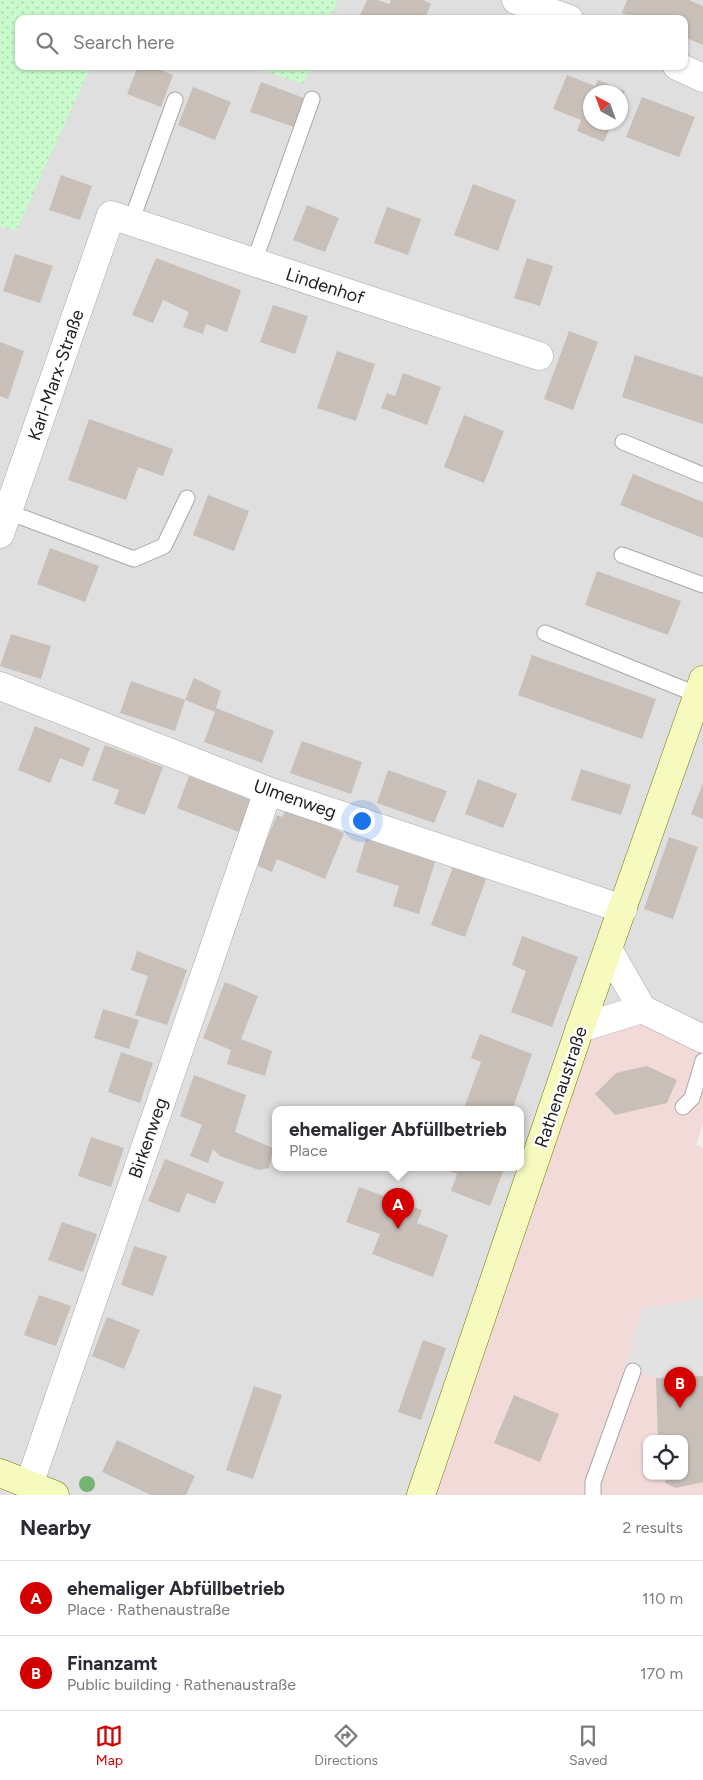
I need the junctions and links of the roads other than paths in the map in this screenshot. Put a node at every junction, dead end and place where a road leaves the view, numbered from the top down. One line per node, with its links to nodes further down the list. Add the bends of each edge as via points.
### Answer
1 (516, 0): 2 (street)
2 (558, 15)
3 (686, 70): 4 (street)
4 (703, 78)
5 (312, 99): 8 (lane)
6 (175, 100): 7 (lane)
7 (121, 218): 8 (street, Lindenhof); 13 (street, Karl-Marx-Straße)
8 (254, 262): 9 (street, Lindenhof)
9 (539, 356)
10 (623, 442): 11 (lane)
11 (703, 475)
12 (186, 498): 13 (lane, via 164,546 134,559)
13 (4, 523)
14 (622, 555): 15 (lane)
15 (703, 586)
16 (545, 633): 18 (lane)
17 (0, 686): 19 (street, Ulmenweg)
18 (700, 687): 20 (main road, Rathenaustraße)
19 (268, 791): 20 (street, Ulmenweg); 29 (street, Birkenweg)
20 (622, 908): 21 (main road, Rathenaustraße)
21 (609, 951): 22 (street); 23 (main road, Rathenaustraße)
22 (642, 1009): 23 (street); 24 (street)
23 (580, 1028): 31 (main road, Rathenaustraße)
24 (703, 1039)
25 (703, 1061): 26 (lane, via 692,1098)
26 (683, 1107)
27 (633, 1371): 32 (lane, via 594,1482)
28 (0, 1473): 29 (main road)
29 (29, 1485): 30 (main road)
30 (54, 1495)
31 (421, 1495)
32 (593, 1495)

